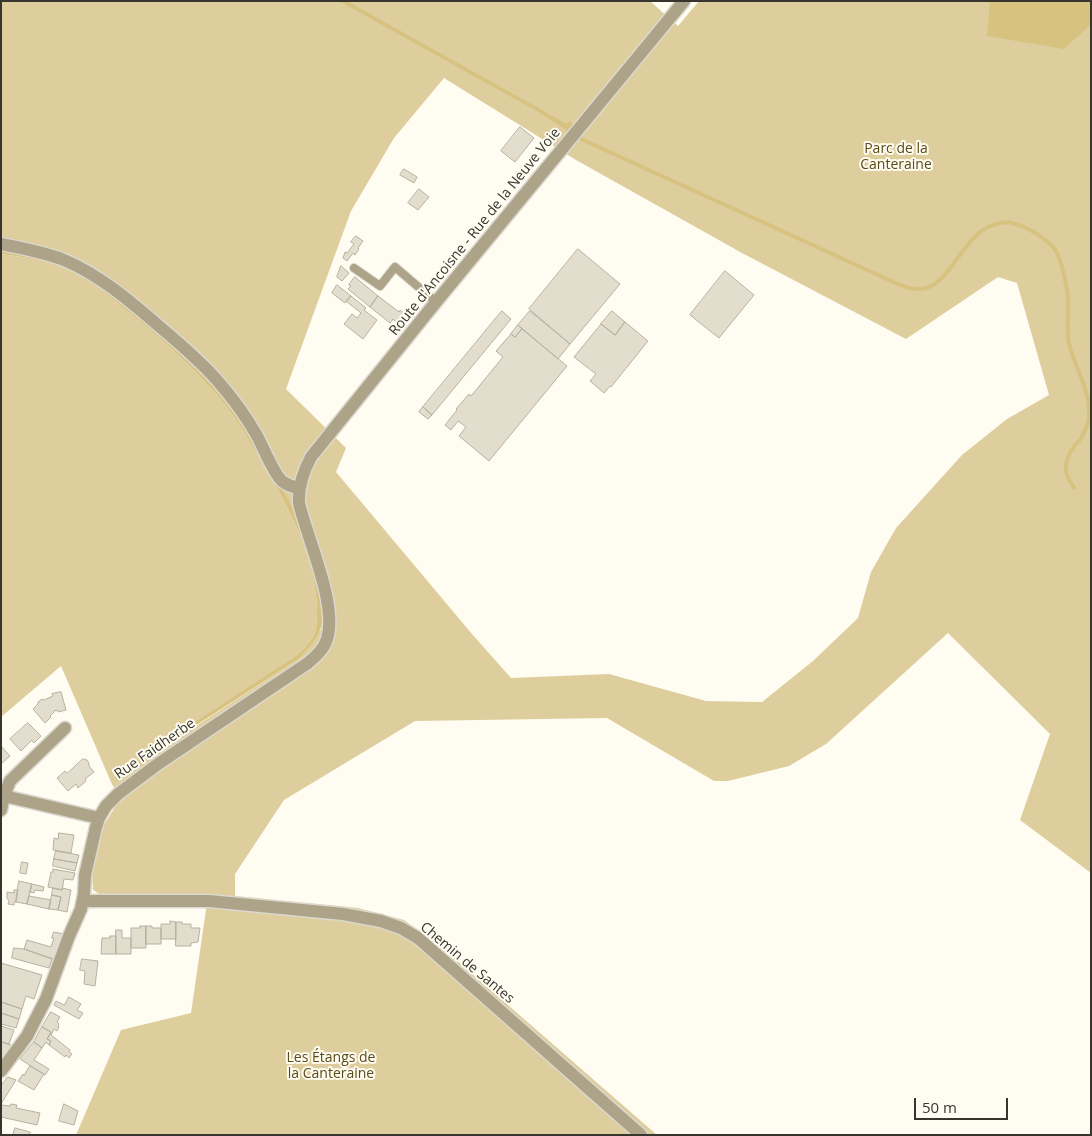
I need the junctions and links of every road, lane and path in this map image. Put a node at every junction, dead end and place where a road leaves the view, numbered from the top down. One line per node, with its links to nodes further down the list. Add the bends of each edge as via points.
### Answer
1 (684, 1): 4 (street, Route d'Ancoisne - Rue de la Neuve Voie)
2 (1, 244): 5 (street, via 74,264 144,312 215,378 249,423 278,476 286,484)
3 (354, 268): 4 (lane, via 380,286 395,267)
4 (436, 302): 5 (street, Route d'Ancoisne - Rue de la Neuve Voie, via 318,447)
5 (299, 488): 9 (street, Rue Faidherbe, via 299,503 327,599 330,621 320,652 126,788 111,800)
6 (65, 728): 7 (street, via 10,781)
7 (2, 797): 8 (street); 9 (street)
8 (1, 810)
9 (99, 818): 10 (street, Rue Faidherbe, via 85,875)
10 (83, 901): 11 (street, Rue Faidherbe, via 42,1009); 12 (street, Chemin de Santes, via 209,901 343,914 402,928 418,938)
11 (1, 1071)
12 (641, 1135)

